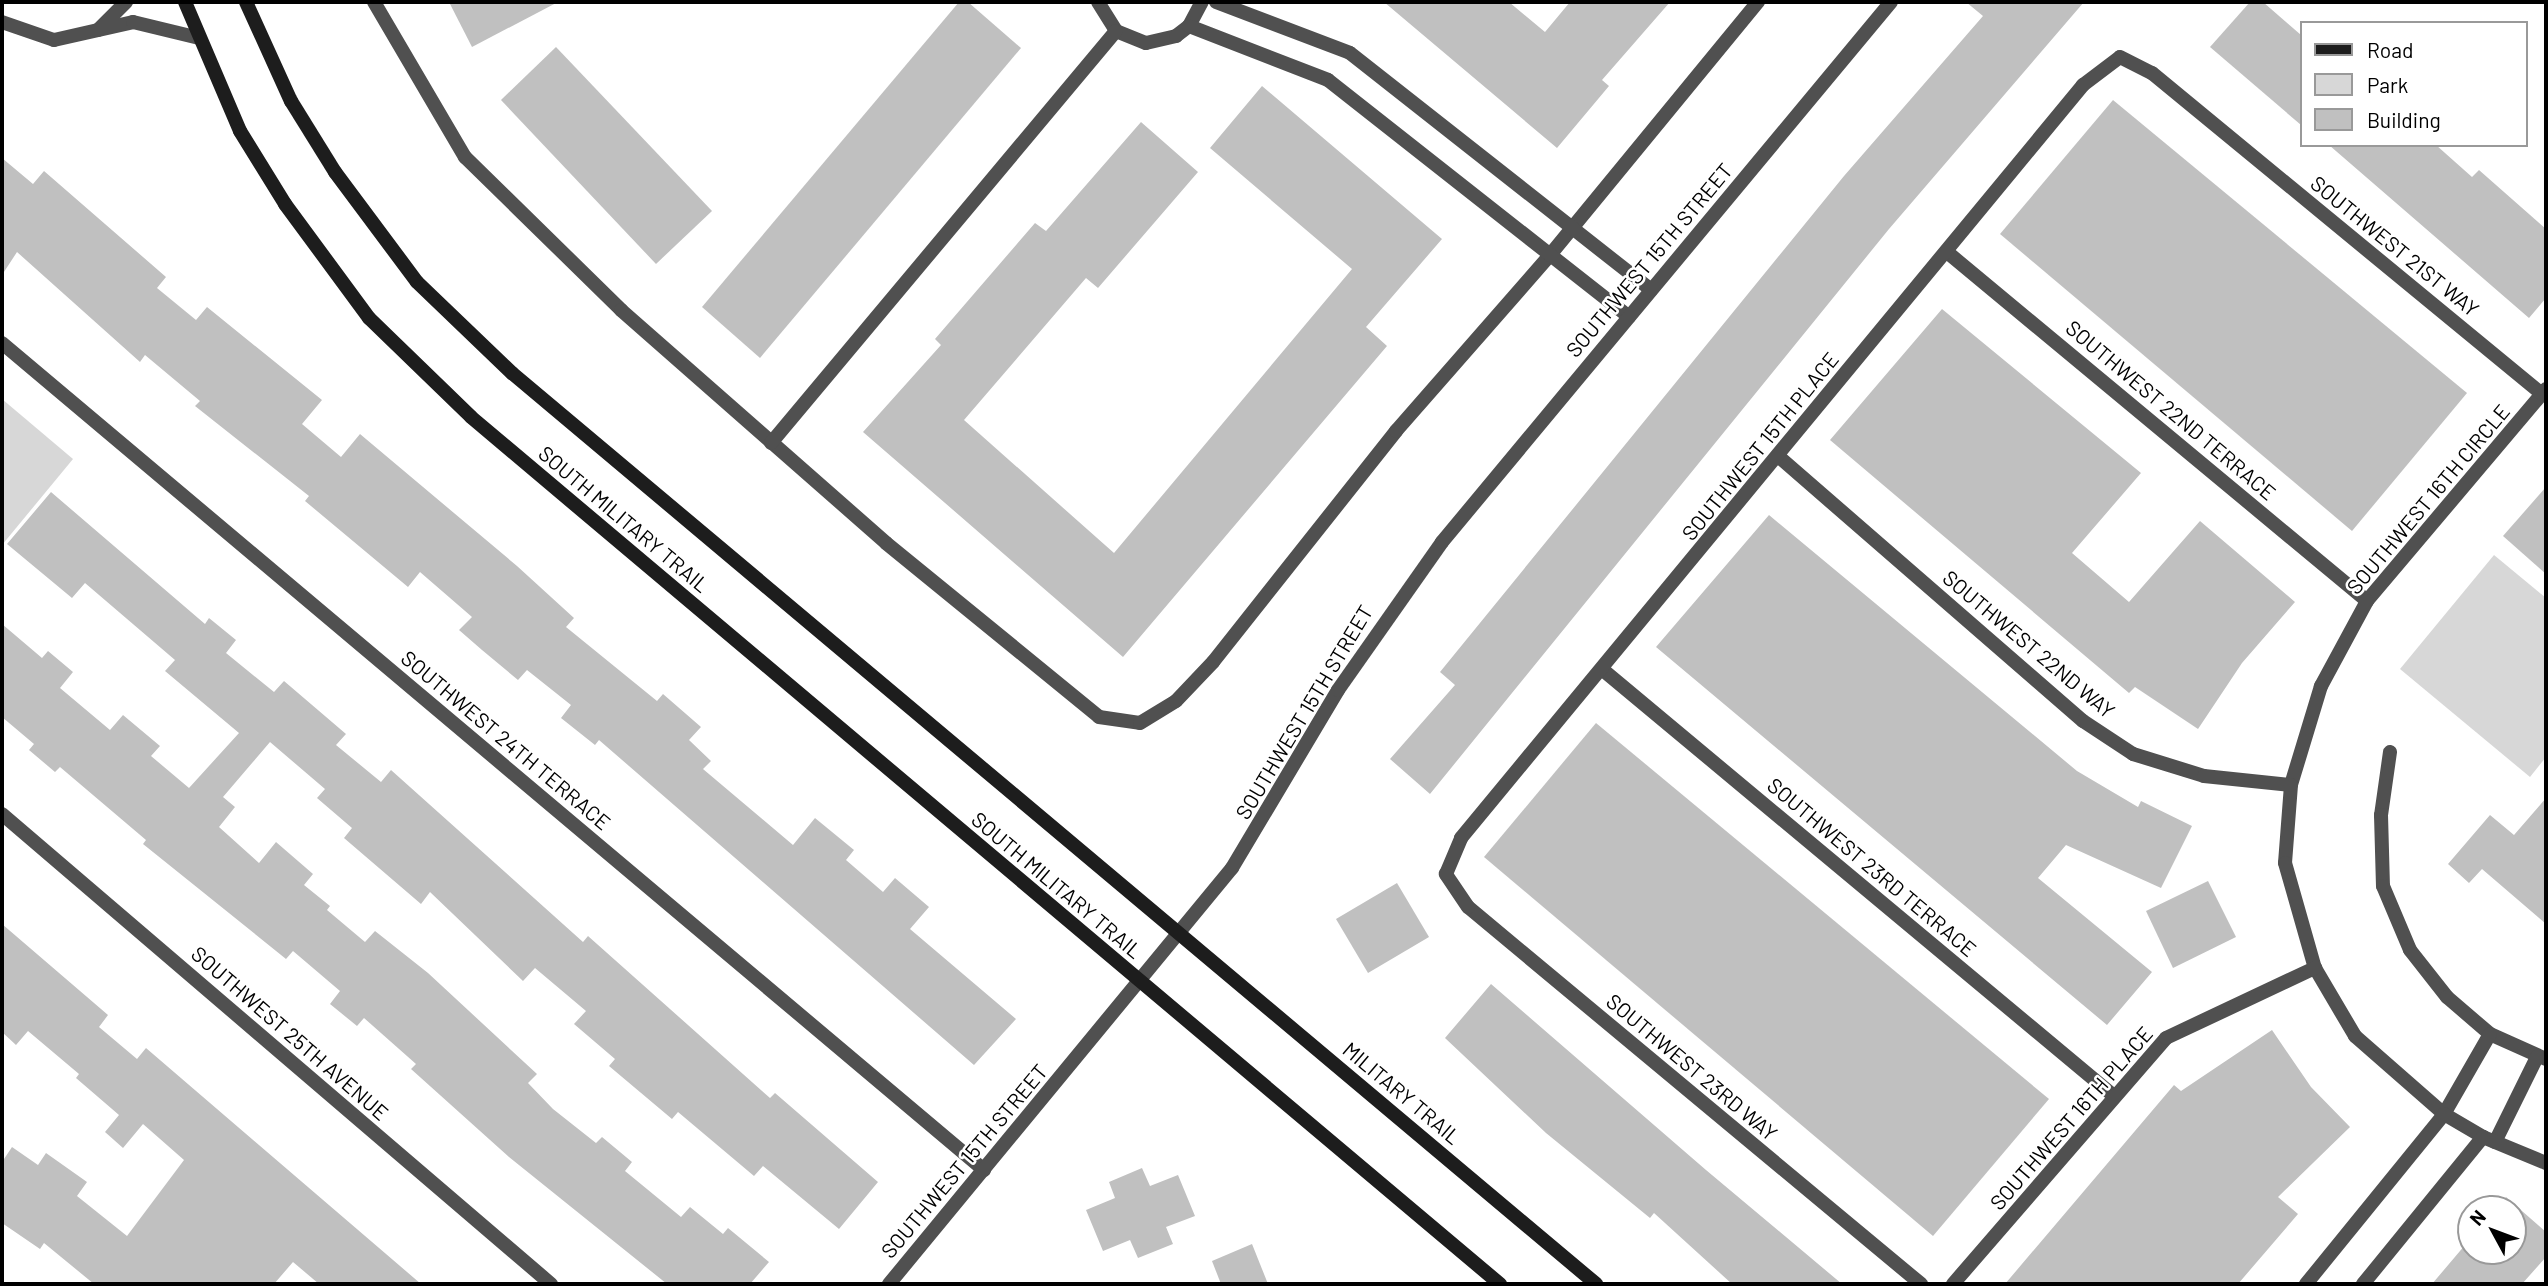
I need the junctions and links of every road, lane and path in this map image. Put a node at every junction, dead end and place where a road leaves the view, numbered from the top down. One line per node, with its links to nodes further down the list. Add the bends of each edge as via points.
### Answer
1 (126, 2): 12 (street)
2 (185, 2): 14 (street, SOUTH MILITARY TRAIL)
3 (246, 2): 31 (street, SOUTH MILITARY TRAIL, via 291,101 417,282 512,373)
4 (374, 2): 23 (street, via 465,157 621,310)
5 (1098, 2): 13 (street)
6 (1202, 2): 11 (street)
7 (1216, 2): 16 (street, via 1350,53)
8 (1758, 2): 16 (street)
9 (1891, 2): 19 (street, SOUTHWEST 15TH STREET)
10 (2, 22): 12 (street, via 54,40)
11 (1189, 26): 13 (street, via 1154,43); 18 (street, via 1328,80)
12 (97, 30): 14 (street, via 156,24)
13 (1116, 31): 23 (street)
14 (199, 38): 33 (street, SOUTH MILITARY TRAIL, via 240,131 285,204 369,318 471,417)
15 (2120, 57): 17 (street, SOUTHWEST 15TH PLACE, via 2083,85); 22 (street, SOUTHWEST 21ST WAY, via 2152,73)
16 (1571, 228): 18 (street); 19 (street)
17 (1947, 252): 24 (street, SOUTHWEST 15TH PLACE); 25 (street, SOUTHWEST 22ND TERRACE)
18 (1550, 255): 20 (street); 23 (street, via 1395,431 1213,662 1175,701 1140,723 1100,717)
19 (1651, 290): 20 (street, SOUTHWEST 15TH STREET)
20 (1629, 317): 31 (street, SOUTHWEST 15TH STREET, via 1392,608 1275,802)
21 (2, 343): 40 (street, SOUTHWEST 24TH TERRACE)
22 (2544, 391): 25 (street, SOUTHWEST 16TH CIRCLE)
23 (771, 443)
24 (1778, 456): 26 (street, SOUTHWEST 15TH PLACE); 28 (street, SOUTHWEST 22ND WAY, via 2084,721 2133,754 2204,776)
25 (2367, 601): 28 (street, SOUTHWEST 16TH CIRCLE, via 2321,686)
26 (1603, 670): 30 (street, SOUTHWEST 15TH PLACE, via 1461,838); 36 (street, SOUTHWEST 23RD TERRACE)
27 (2390, 752): 34 (street, via 2381,815 2383,886 2410,950 2447,997)
28 (2291, 785): 32 (street, SOUTHWEST 16TH CIRCLE, via 2285,863)
29 (2, 814): 41 (street, SOUTHWEST 25TH AVENUE)
30 (1446, 874): 45 (street, SOUTHWEST 23RD WAY, via 1468,907)
31 (1180, 934): 33 (street, SOUTHWEST 15TH STREET); 44 (street, MILITARY TRAIL)
32 (2315, 968): 36 (street, SOUTHWEST 16TH PLACE, via 2166,1038); 37 (street, SOUTHWEST 16TH CIRCLE, via 2355,1037)
33 (1140, 982): 40 (street, SOUTHWEST 15TH STREET); 43 (street)
34 (2490, 1034): 35 (street); 37 (street)
35 (2542, 1058): 38 (street)
36 (2114, 1096): 46 (street, SOUTHWEST 16TH PLACE)
37 (2444, 1114): 38 (street, SOUTHWEST 16TH CIRCLE); 47 (street)
38 (2489, 1140): 39 (street, SOUTHWEST 16TH CIRCLE); 48 (street)
39 (2546, 1163)
40 (984, 1170): 42 (street, SOUTHWEST 15TH STREET)
41 (551, 1284)
42 (889, 1284)
43 (1500, 1284)
44 (1596, 1284)
45 (1921, 1284)
46 (1953, 1284)
47 (2306, 1284)
48 (2363, 1284)

